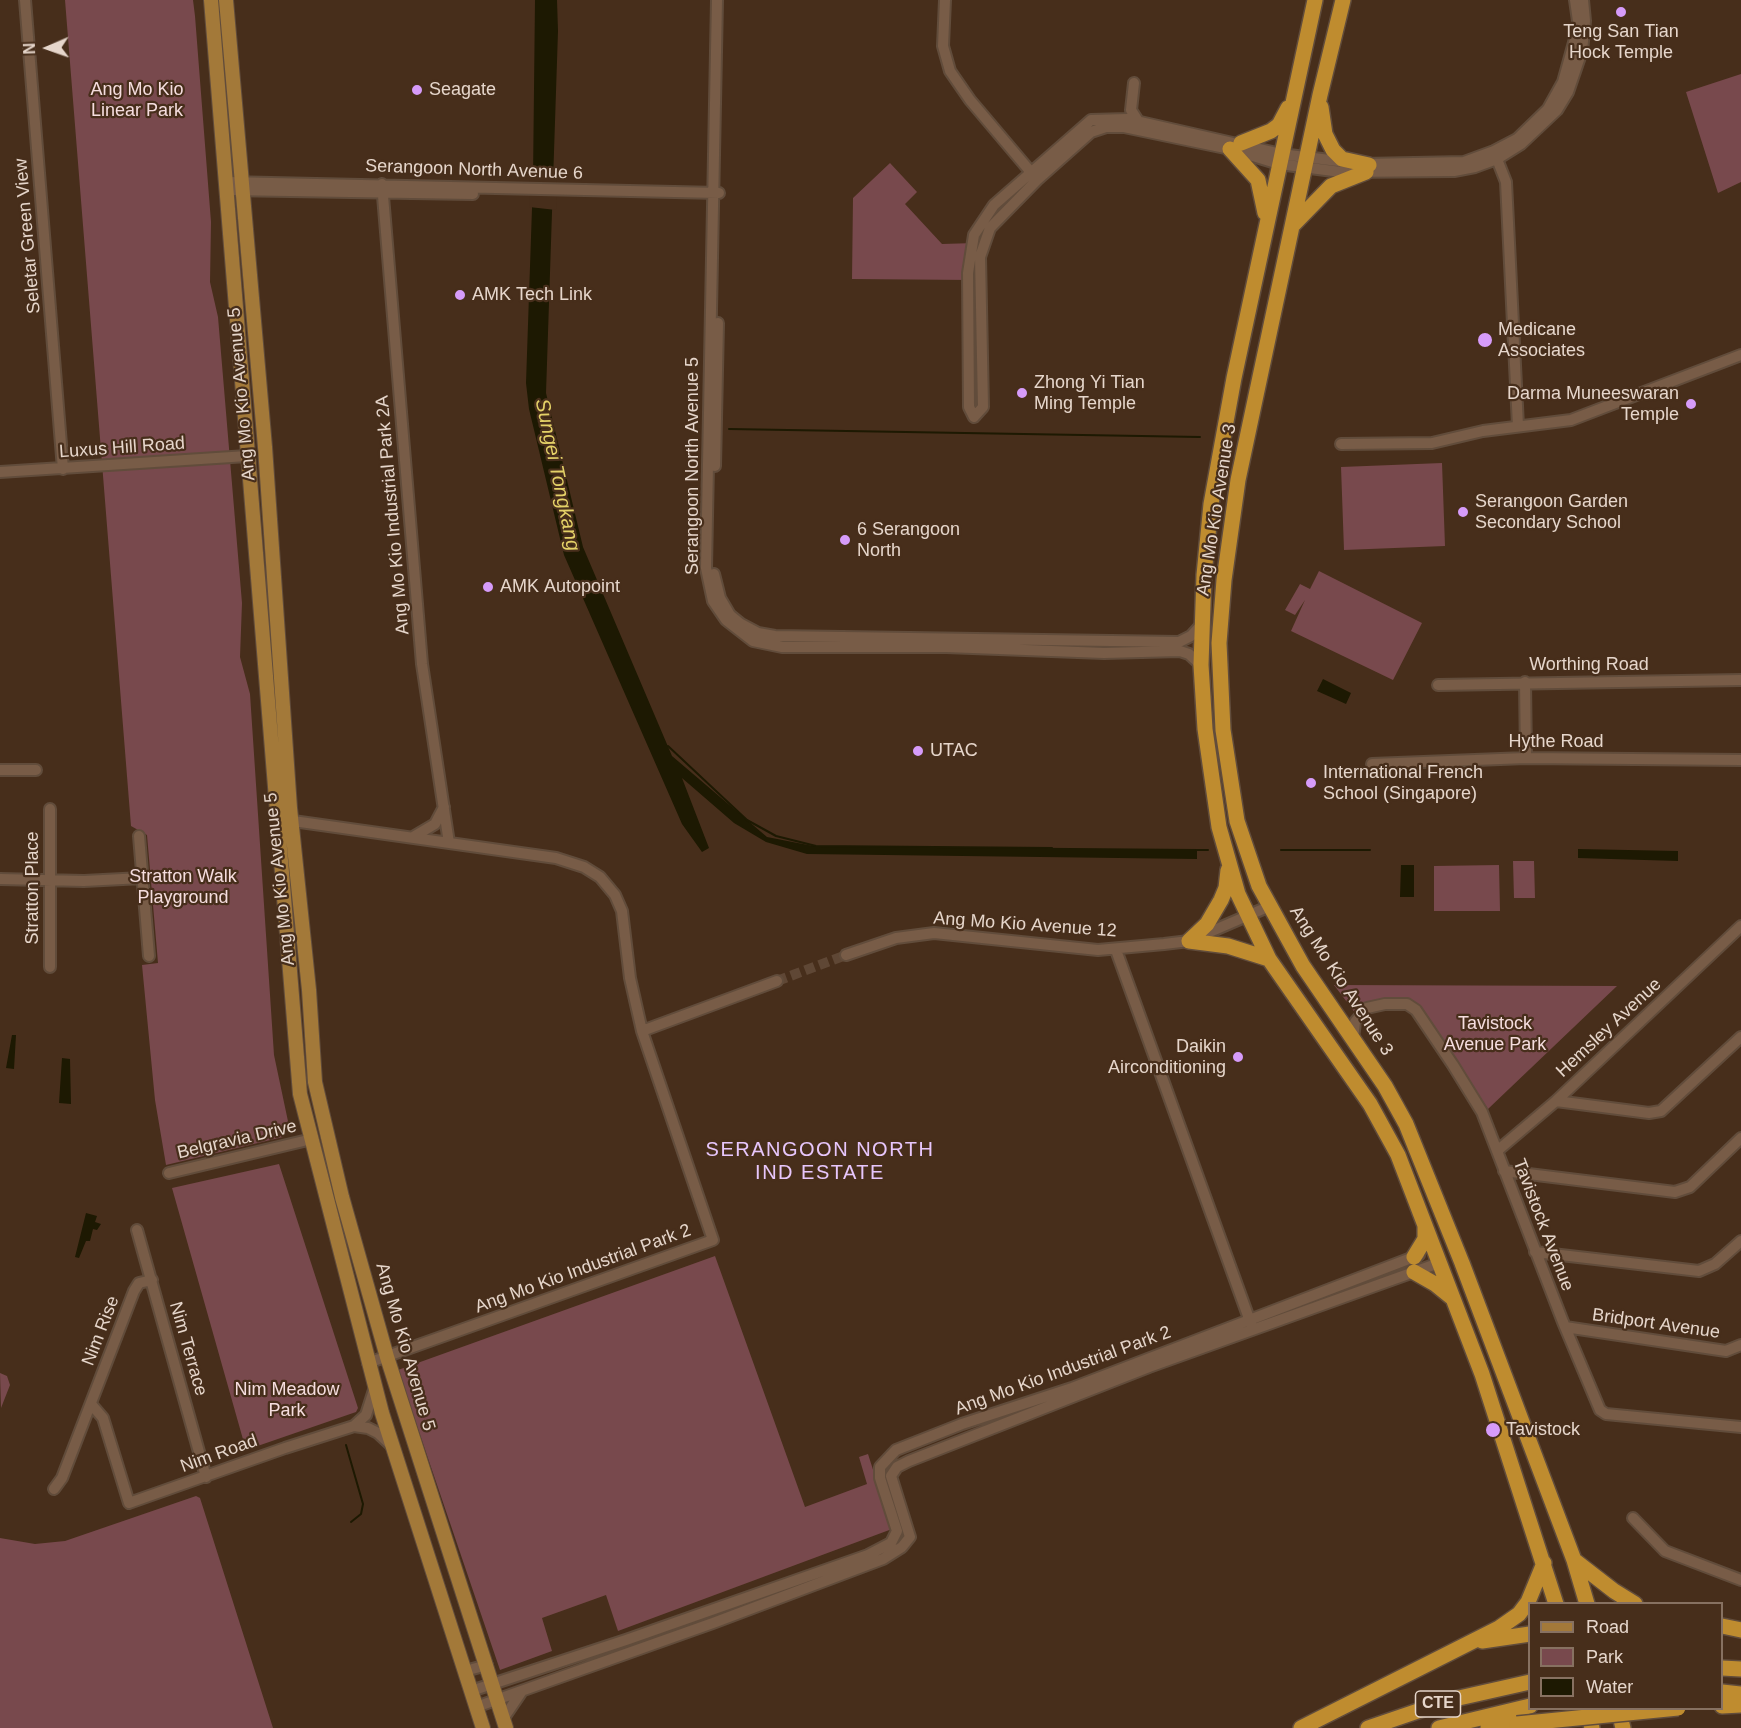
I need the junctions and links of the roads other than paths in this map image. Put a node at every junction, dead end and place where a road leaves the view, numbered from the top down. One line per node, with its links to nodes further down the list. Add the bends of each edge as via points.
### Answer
1 (25, 0): 36 (street, Seletar Green View)
2 (211, 0): 22 (main road, Ang Mo Kio Avenue 5)
3 (226, 0): 23 (main road, Ang Mo Kio Avenue 5)
4 (717, 0): 25 (street, Serangoon North Avenue 5)
5 (723, 0): 25 (street, Serangoon North Avenue 5)
6 (945, 0): 21 (street, via 943,46 948,65 960,88)
7 (1315, 0): 13 (highway, Ang Mo Kio Avenue 3)
8 (1343, 0): 14 (highway, Ang Mo Kio Avenue 3)
9 (1575, 0): 11 (street)
10 (1583, 0): 11 (street)
11 (1581, 21): 17 (street, via 1578,66 1557,110 1521,144)
12 (1134, 83): 15 (street, via 1131,110)
13 (1296, 93): 16 (highway, via 1271,132); 18 (highway, Ang Mo Kio Avenue 3)
14 (1320, 95): 19 (highway, Ang Mo Kio Avenue 3); 20 (highway, via 1325,134 1333,150 1342,159)
15 (1138, 122): 16 (street); 21 (street, via 1091,120)
16 (1235, 146): 18 (street); 21 (street, via 1124,127 1106,128 1091,132); 27 (highway, via 1258,180)
17 (1495, 155): 20 (street); 33 (street, via 1506,182)
18 (1280, 159): 19 (street); 27 (highway, Ang Mo Kio Avenue 3)
19 (1306, 163): 20 (street); 26 (highway, Ang Mo Kio Avenue 3)
20 (1368, 169): 26 (highway, via 1331,186)
21 (1034, 176): 31 (street, via 994,205 974,235 968,273); 32 (street, via 990,228 980,257)
22 (227, 186): 23 (street, Serangoon North Avenue 6); 35 (main road, Ang Mo Kio Avenue 5)
23 (243, 186): 24 (street, Serangoon North Avenue 6); 38 (main road, Ang Mo Kio Avenue 5)
24 (382, 188): 25 (street, Serangoon North Avenue 6); 50 (street, Ang Mo Kio Industrial Park 2A, via 422,664)
25 (716, 197): 40 (street, Serangoon North Avenue 5, via 713,570 720,598 730,615 758,633 775,636 1179,642); 41 (street, Serangoon North Avenue 5, via 706,568 713,601 735,629 765,645 782,647 1180,651)
26 (1294, 224): 29 (highway, Ang Mo Kio Avenue 3)
27 (1267, 225): 28 (highway, Ang Mo Kio Avenue 3)
28 (1244, 338): 29 (highway, via 1261,338); 40 (highway, Ang Mo Kio Avenue 3, via 1215,474)
29 (1267, 345): 61 (highway, Ang Mo Kio Avenue 3, via 1238,480 1219,643 1223,730 1237,822 1258,886)
30 (1741, 355): 33 (street, via 1576,418)
31 (969, 391): 32 (street); 32 (street, via 969,407 974,417 983,407)
32 (982, 391)
33 (1518, 426): 34 (street, via 1432,443)
34 (1341, 444)
35 (247, 456): 36 (street, Luxus Hill Road); 39 (main road, Ang Mo Kio Avenue 5)
36 (63, 469): 37 (street, Luxus Hill Road)
37 (0, 472)
38 (270, 523): 39 (main road); 52 (main road, Ang Mo Kio Avenue 5)
39 (253, 536): 53 (main road, Ang Mo Kio Avenue 5)
40 (1202, 625): 41 (highway, Ang Mo Kio Avenue 3)
41 (1201, 665): 57 (highway, Ang Mo Kio Avenue 3, via 1205,729)
42 (1741, 680): 43 (street, Worthing Road)
43 (1525, 682): 44 (street, Worthing Road); 45 (street)
44 (1438, 685)
45 (1526, 758): 46 (street, Hythe Road); 47 (street, Hythe Road)
46 (1741, 760)
47 (1372, 764)
48 (0, 770): 49 (street)
49 (36, 770)
50 (445, 805): 55 (street, via 435,824); 56 (street, Ang Mo Kio Industrial Park 2A)
51 (50, 809): 60 (street, Stratton Place)
52 (291, 820): 53 (street, Ang Mo Kio Industrial Park 2); 55 (street, Ang Mo Kio Industrial Park 2); 93 (main road, Ang Mo Kio Avenue 5, via 315,1082 342,1197)
53 (276, 821): 77 (main road, Ang Mo Kio Avenue 5, via 298,1078)
54 (139, 836): 58 (street)
55 (413, 837): 56 (street, Ang Mo Kio Industrial Park 2)
56 (449, 843): 71 (street, Ang Mo Kio Industrial Park 2, via 556,858 600,877 622,911 630,978)
57 (1228, 865): 62 (highway, Ang Mo Kio Avenue 3); 64 (highway, via 1221,900 1207,924)
58 (142, 878): 60 (street); 67 (street)
59 (0, 879): 60 (street)
60 (48, 880): 69 (street, Stratton Place)
61 (1270, 906): 62 (street, Ang Mo Kio Avenue 12); 73 (highway, Ang Mo Kio Avenue 3, via 1303,966)
62 (1248, 915): 64 (street, Ang Mo Kio Avenue 12); 68 (highway, Ang Mo Kio Avenue 3)
63 (1741, 926): 74 (street, Hemsley Avenue)
64 (1189, 941): 65 (street, Ang Mo Kio Avenue 12); 68 (highway, via 1228,946)
65 (1116, 950): 66 (street, Ang Mo Kio Avenue 12, via 934,933 896,938); 90 (street)
66 (846, 955)
67 (149, 956)
68 (1269, 959): 78 (highway, Ang Mo Kio Avenue 3, via 1364,1096)
69 (50, 967)
70 (777, 981): 71 (street)
71 (642, 1031): 93 (street, Ang Mo Kio Industrial Park 2, via 713,1240)
72 (1741, 1037): 74 (street, via 1661,1111 1649,1113)
73 (1353, 1040): 75 (highway, Ang Mo Kio Avenue 3, via 1385,1086); 79 (street, Tavistock Avenue, via 1355,1022 1366,1008 1407,1004 1416,1010 1482,1112)
74 (1556, 1101): 79 (street, Hemsley Avenue)
75 (1409, 1133): 78 (highway, via 1405,1144); 103 (highway, Ang Mo Kio Avenue 3)
76 (1741, 1138): 80 (street, via 1690,1187 1675,1192)
77 (312, 1139): 81 (street, Belgravia Drive); 94 (main road, Ang Mo Kio Avenue 5)
78 (1391, 1142): 82 (highway, Ang Mo Kio Avenue 3)
79 (1497, 1150): 80 (street, Tavistock Avenue)
80 (1504, 1171): 85 (street, Tavistock Avenue)
81 (169, 1173)
82 (1425, 1227): 86 (highway, Ang Mo Kio Avenue 3); 87 (highway, via 1425,1239)
83 (137, 1230): 88 (street, Nim Terrace)
84 (1741, 1241): 85 (street, via 1715,1264 1699,1271)
85 (1535, 1252): 91 (street, Tavistock Avenue)
86 (1436, 1256): 87 (street, Ang Mo Kio Industrial Park 2); 89 (highway, Ang Mo Kio Avenue 3)
87 (1414, 1264): 89 (highway); 90 (street, Ang Mo Kio Industrial Park 2)
88 (152, 1280): 96 (street, Nim Rise, via 139,1283 134,1291); 100 (street, Nim Terrace)
89 (1451, 1297): 104 (highway, Ang Mo Kio Avenue 3, via 1482,1374)
90 (1251, 1324): 118 (street, Ang Mo Kio Industrial Park 2, via 896,1450 880,1467 880,1478 897,1531 891,1543 868,1555); 120 (street, Ang Mo Kio Industrial Park 2, via 897,1467 891,1476 910,1537 884,1560)
91 (1565, 1328): 92 (street, Bridport Avenue, via 1726,1351); 98 (street, Tavistock Avenue, via 1596,1403 1606,1414)
92 (1741, 1345)
93 (387, 1357): 94 (street, Ang Mo Kio Industrial Park 2); 113 (main road, Ang Mo Kio Avenue 5)
94 (368, 1363): 95 (main road, Ang Mo Kio Avenue 5)
95 (375, 1387): 97 (street, via 366,1415); 99 (main road, Ang Mo Kio Avenue 5)
96 (90, 1404): 100 (street, Nim Road, via 103,1418 129,1503); 101 (street, Nim Rise, via 62,1478)
97 (354, 1426): 99 (street, via 378,1433); 100 (street, Nim Road)
98 (1741, 1427)
99 (393, 1446): 116 (main road, Ang Mo Kio Avenue 5)
100 (206, 1477)
101 (54, 1489)
102 (1633, 1518): 105 (street, via 1665,1551)
103 (1575, 1560): 107 (highway, Ang Mo Kio Avenue 3); 108 (highway)
104 (1544, 1563): 106 (highway, Ang Mo Kio Avenue 3); 112 (highway, via 1519,1614)
105 (1741, 1580)
106 (1555, 1602)
107 (1586, 1602)
108 (1632, 1602)
109 (1723, 1626): 110 (highway)
110 (1741, 1630)
111 (1528, 1634): 112 (highway)
112 (1467, 1643): 133 (highway)
113 (487, 1665): 116 (street); 118 (main road, Ang Mo Kio Avenue 5)
114 (1723, 1668): 115 (highway)
115 (1741, 1669)
116 (465, 1671): 119 (main road, Ang Mo Kio Avenue 5)
117 (1528, 1682): 134 (highway, CTE, via 1450,1700)
118 (492, 1683): 119 (street, Ang Mo Kio Industrial Park 2); 123 (main road, Ang Mo Kio Avenue 5)
119 (471, 1691): 127 (main road, Ang Mo Kio Avenue 5)
120 (522, 1691): 123 (street, Ang Mo Kio Industrial Park 2); 131 (street)
121 (1723, 1692): 122 (highway)
122 (1741, 1694)
123 (498, 1699): 127 (street, Ang Mo Kio Industrial Park 2); 131 (main road, Ang Mo Kio Avenue 5)
124 (1741, 1705): 126 (highway)
125 (1528, 1706): 135 (highway, CTE)
126 (1723, 1706)
127 (476, 1707): 132 (main road, Ang Mo Kio Avenue 5)
128 (1588, 1710): 137 (highway)
129 (1618, 1710): 138 (highway)
130 (1658, 1710): 136 (highway, bridge)
131 (505, 1724)
132 (483, 1728)
133 (1301, 1728)
134 (1368, 1728)
135 (1439, 1728)
136 (1488, 1728)
137 (1592, 1728)
138 (1623, 1728)

